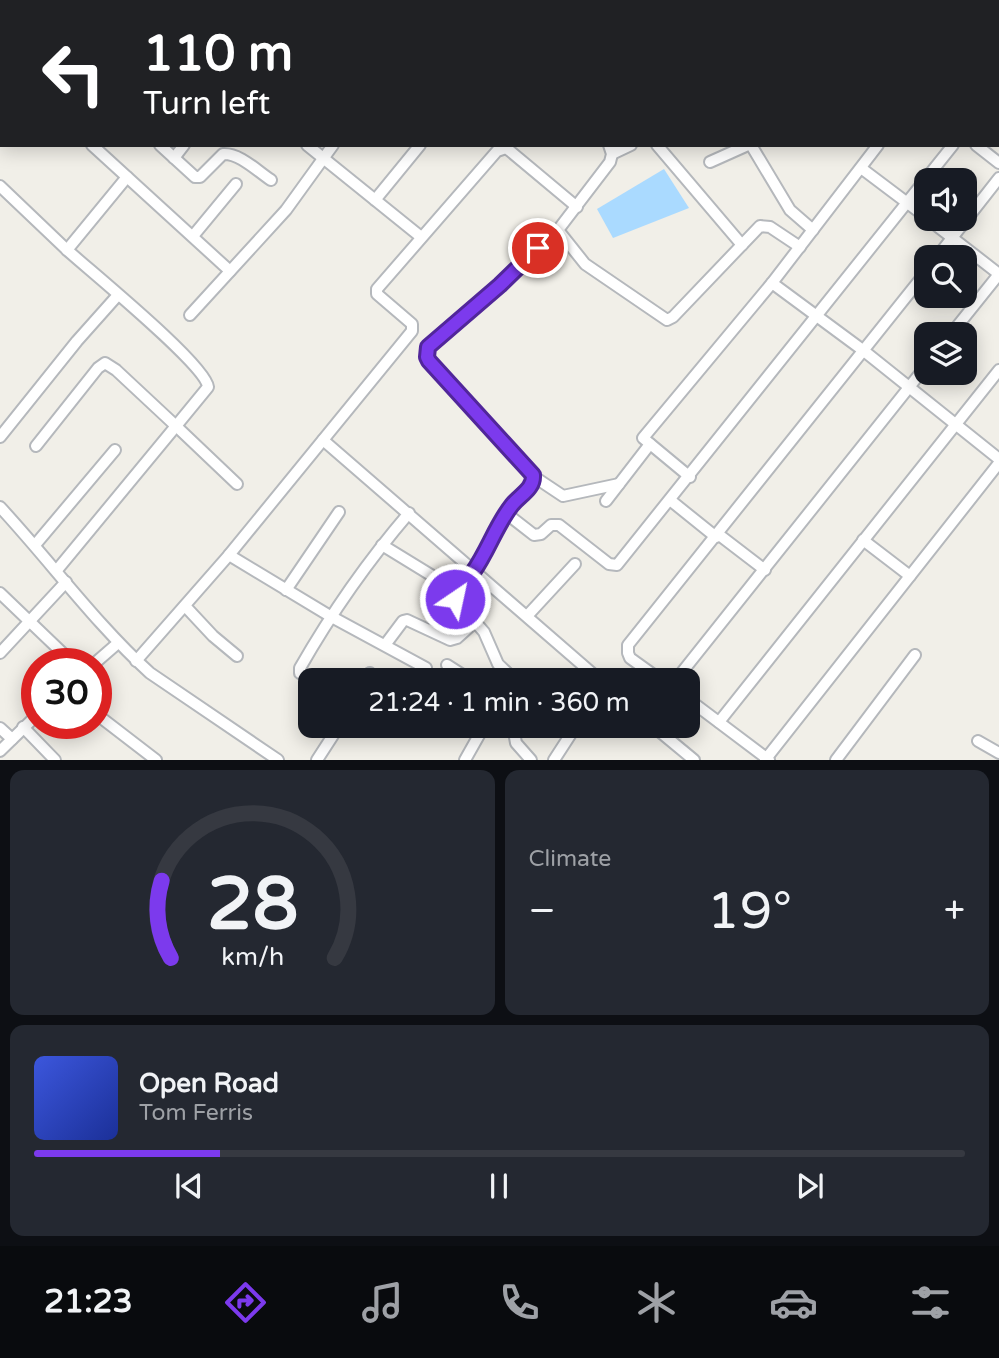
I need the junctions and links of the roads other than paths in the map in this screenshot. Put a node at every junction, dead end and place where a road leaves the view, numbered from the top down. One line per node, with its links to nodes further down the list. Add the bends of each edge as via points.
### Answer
1 (94, 147): 19 (street)
2 (162, 147): 14 (street)
3 (182, 147): 14 (street)
4 (309, 147): 15 (street)
5 (331, 147): 15 (street)
6 (418, 147): 24 (street)
7 (659, 147): 34 (street)
8 (744, 147): 16 (street)
9 (750, 147): 29 (street, via 785,202)
10 (877, 147): 18 (street)
11 (951, 147): 25 (street)
12 (978, 147): 17 (street)
13 (611, 149): 26 (street, via 611,162)
14 (174, 158): 21 (street, via 197,177 228,153)
15 (322, 158): 24 (street); 38 (street, via 286,210)
16 (710, 162)
17 (999, 163)
18 (861, 168): 25 (street); 29 (street)
19 (127, 177): 31 (street); 37 (street)
20 (999, 178): 33 (street)
21 (271, 180)
22 (236, 184): 31 (street)
23 (1, 188): 37 (street)
24 (375, 200): 32 (street)
25 (906, 203): 27 (street); 44 (street)
26 (577, 207): 28 (street); 32 (street, via 501,148)
27 (914, 209)
28 (558, 230): 34 (street, via 585,264 667,320); 59 (street, via 427,352 429,361)
29 (813, 230): 36 (street)
30 (945, 231): 33 (street)
31 (193, 236): 38 (street)
32 (421, 237): 53 (street, via 377,292 414,328)
33 (953, 237): 35 (street); 39 (street)
34 (742, 245): 36 (street, via 765,226)
35 (947, 245)
36 (800, 247): 40 (street)
37 (67, 250): 42 (street)
38 (230, 271): 43 (street)
39 (999, 274): 45 (street)
40 (772, 283): 44 (street); 54 (street, via 643,438)
41 (914, 287): 46 (street)
42 (118, 295): 51 (street, via 207,379 208,387); 52 (street)
43 (190, 315)
44 (815, 316): 46 (street); 58 (street)
45 (961, 322)
46 (864, 351): 49 (street); 70 (street)
47 (999, 370): 50 (street)
48 (914, 381): 49 (street)
49 (908, 388): 50 (street); 78 (street)
50 (955, 425): 57 (street); 71 (street)
51 (176, 426): 55 (street, via 105,363); 60 (street); 76 (street)
52 (0, 437)
53 (323, 440): 66 (street); 74 (street)
54 (650, 444): 58 (street); 61 (street)
55 (36, 446)
56 (115, 450): 72 (street)
57 (999, 461): 79 (street)
58 (690, 477): 62 (street)
59 (533, 479): 61 (street, via 564,496); 67 (street)
60 (237, 484)
61 (619, 484): 63 (street)
62 (670, 500): 67 (street, via 614,566 559,525 534,535); 70 (street)
63 (606, 501)
64 (0, 507): 68 (street)
65 (339, 512): 81 (street)
66 (409, 513): 73 (street); 77 (street)
67 (507, 514): 77 (street)
68 (8, 516): 69 (street); 72 (street)
69 (0, 524)
70 (717, 535): 78 (street); 103 (street, via 628,645 631,658)
71 (863, 540): 79 (street); 106 (street)
72 (35, 545): 76 (street)
73 (382, 545): 82 (street); 85 (street)
74 (229, 555): 81 (street); 84 (street)
75 (575, 564): 86 (street)
76 (57, 570): 80 (street)
77 (475, 570): 82 (street); 86 (street)
78 (765, 570): 104 (street)
79 (910, 576): 120 (street)
80 (66, 582): 88 (street); 89 (street)
81 (286, 590): 85 (street)
82 (457, 592): 87 (street, via 457,601)
83 (0, 593): 88 (street)
84 (184, 606): 95 (street); 96 (street)
85 (330, 615): 90 (street); 98 (street)
86 (527, 616): 102 (street)
87 (475, 621): 90 (street, via 450,640 407,620); 101 (street)
88 (29, 622): 91 (street); 93 (street)
89 (118, 643): 92 (street); 96 (street)
90 (385, 645): 99 (street)
91 (57, 648)
92 (112, 648)
93 (0, 653)
94 (915, 655): 129 (street)
95 (237, 656)
96 (136, 661): 123 (street)
97 (447, 665): 100 (street)
98 (300, 668)
99 (426, 668)
100 (452, 668)
101 (502, 668)
102 (586, 668)
103 (644, 668)
104 (686, 668)
105 (700, 708): 106 (street)
106 (719, 722): 120 (street)
107 (112, 726): 122 (street)
108 (0, 728): 110 (street)
109 (21, 729): 110 (street)
110 (12, 738): 118 (street)
111 (331, 738): 124 (street)
112 (477, 738): 125 (street)
113 (515, 738): 126 (street)
114 (568, 738): 127 (street)
115 (667, 738): 128 (street)
116 (35, 739): 121 (street)
117 (978, 741): 119 (street)
118 (0, 751)
119 (999, 753)
120 (767, 759)
121 (55, 760)
122 (156, 760)
123 (278, 760)
124 (317, 760)
125 (465, 760)
126 (531, 760)
127 (554, 760)
128 (694, 760)
129 (836, 760)

